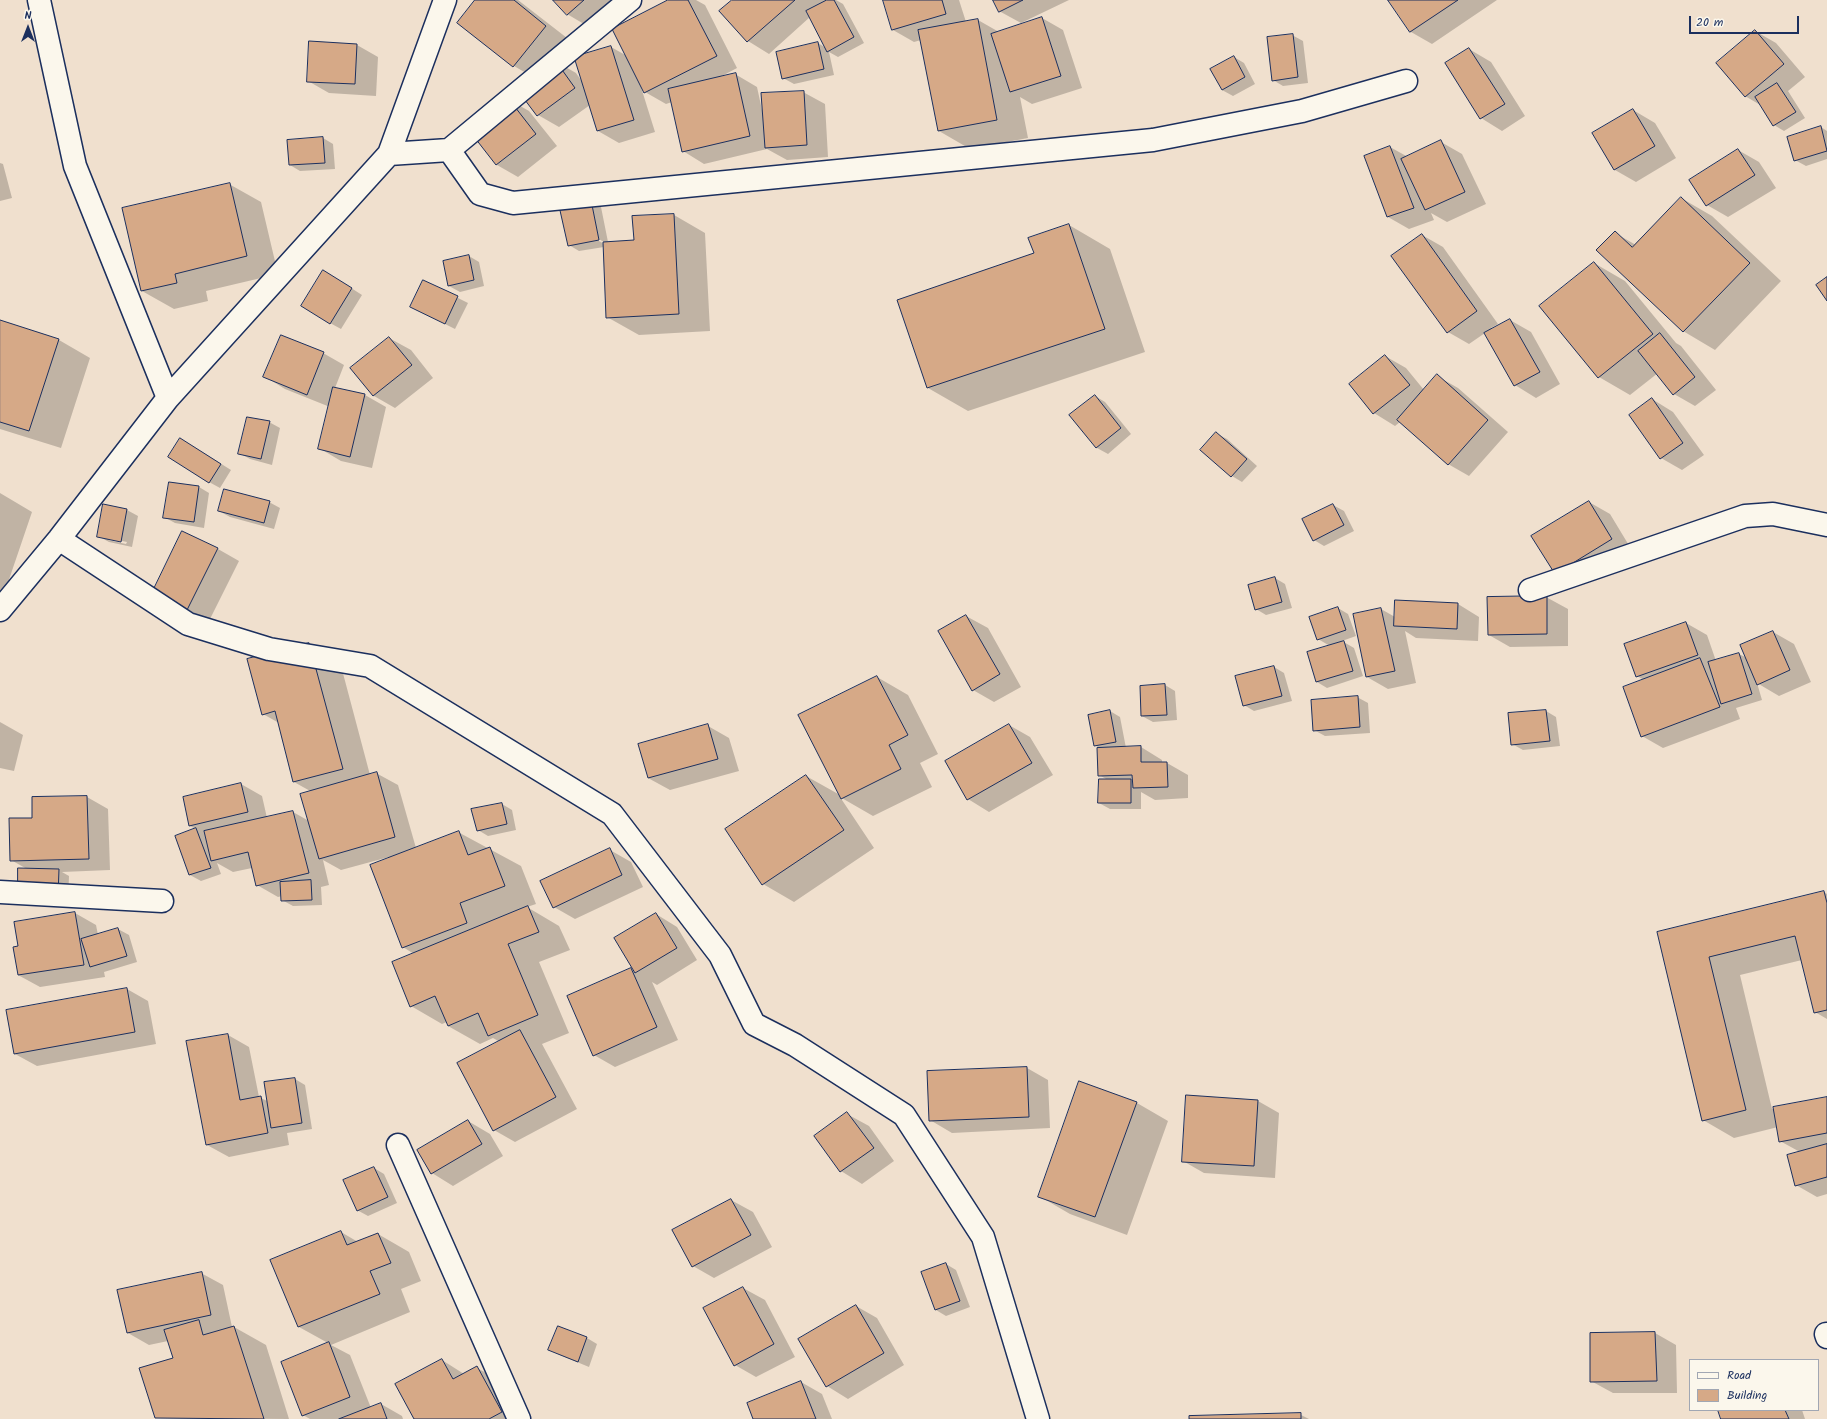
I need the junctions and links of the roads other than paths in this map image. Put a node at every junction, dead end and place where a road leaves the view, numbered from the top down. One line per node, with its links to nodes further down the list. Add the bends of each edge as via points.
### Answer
1 (39, 0): 7 (street, via 75,166)
2 (445, 0): 6 (street)
3 (630, 0): 5 (street)
4 (1406, 81): 5 (street, via 1302,111 1153,140 513,203 480,194)
5 (450, 150): 6 (street)
6 (389, 154): 7 (street)
7 (168, 398): 9 (street)
8 (1827, 525): 10 (street, via 1773,514 1745,516)
9 (59, 539): 11 (street); 16 (street, via 188,624 269,649 370,666 612,814 720,955 754,1024 794,1045 904,1115 984,1237)
10 (1530, 590)
11 (0, 610)
12 (0, 892): 13 (street)
13 (162, 901)
14 (398, 1145): 15 (street)
15 (519, 1419)
16 (1038, 1419)

